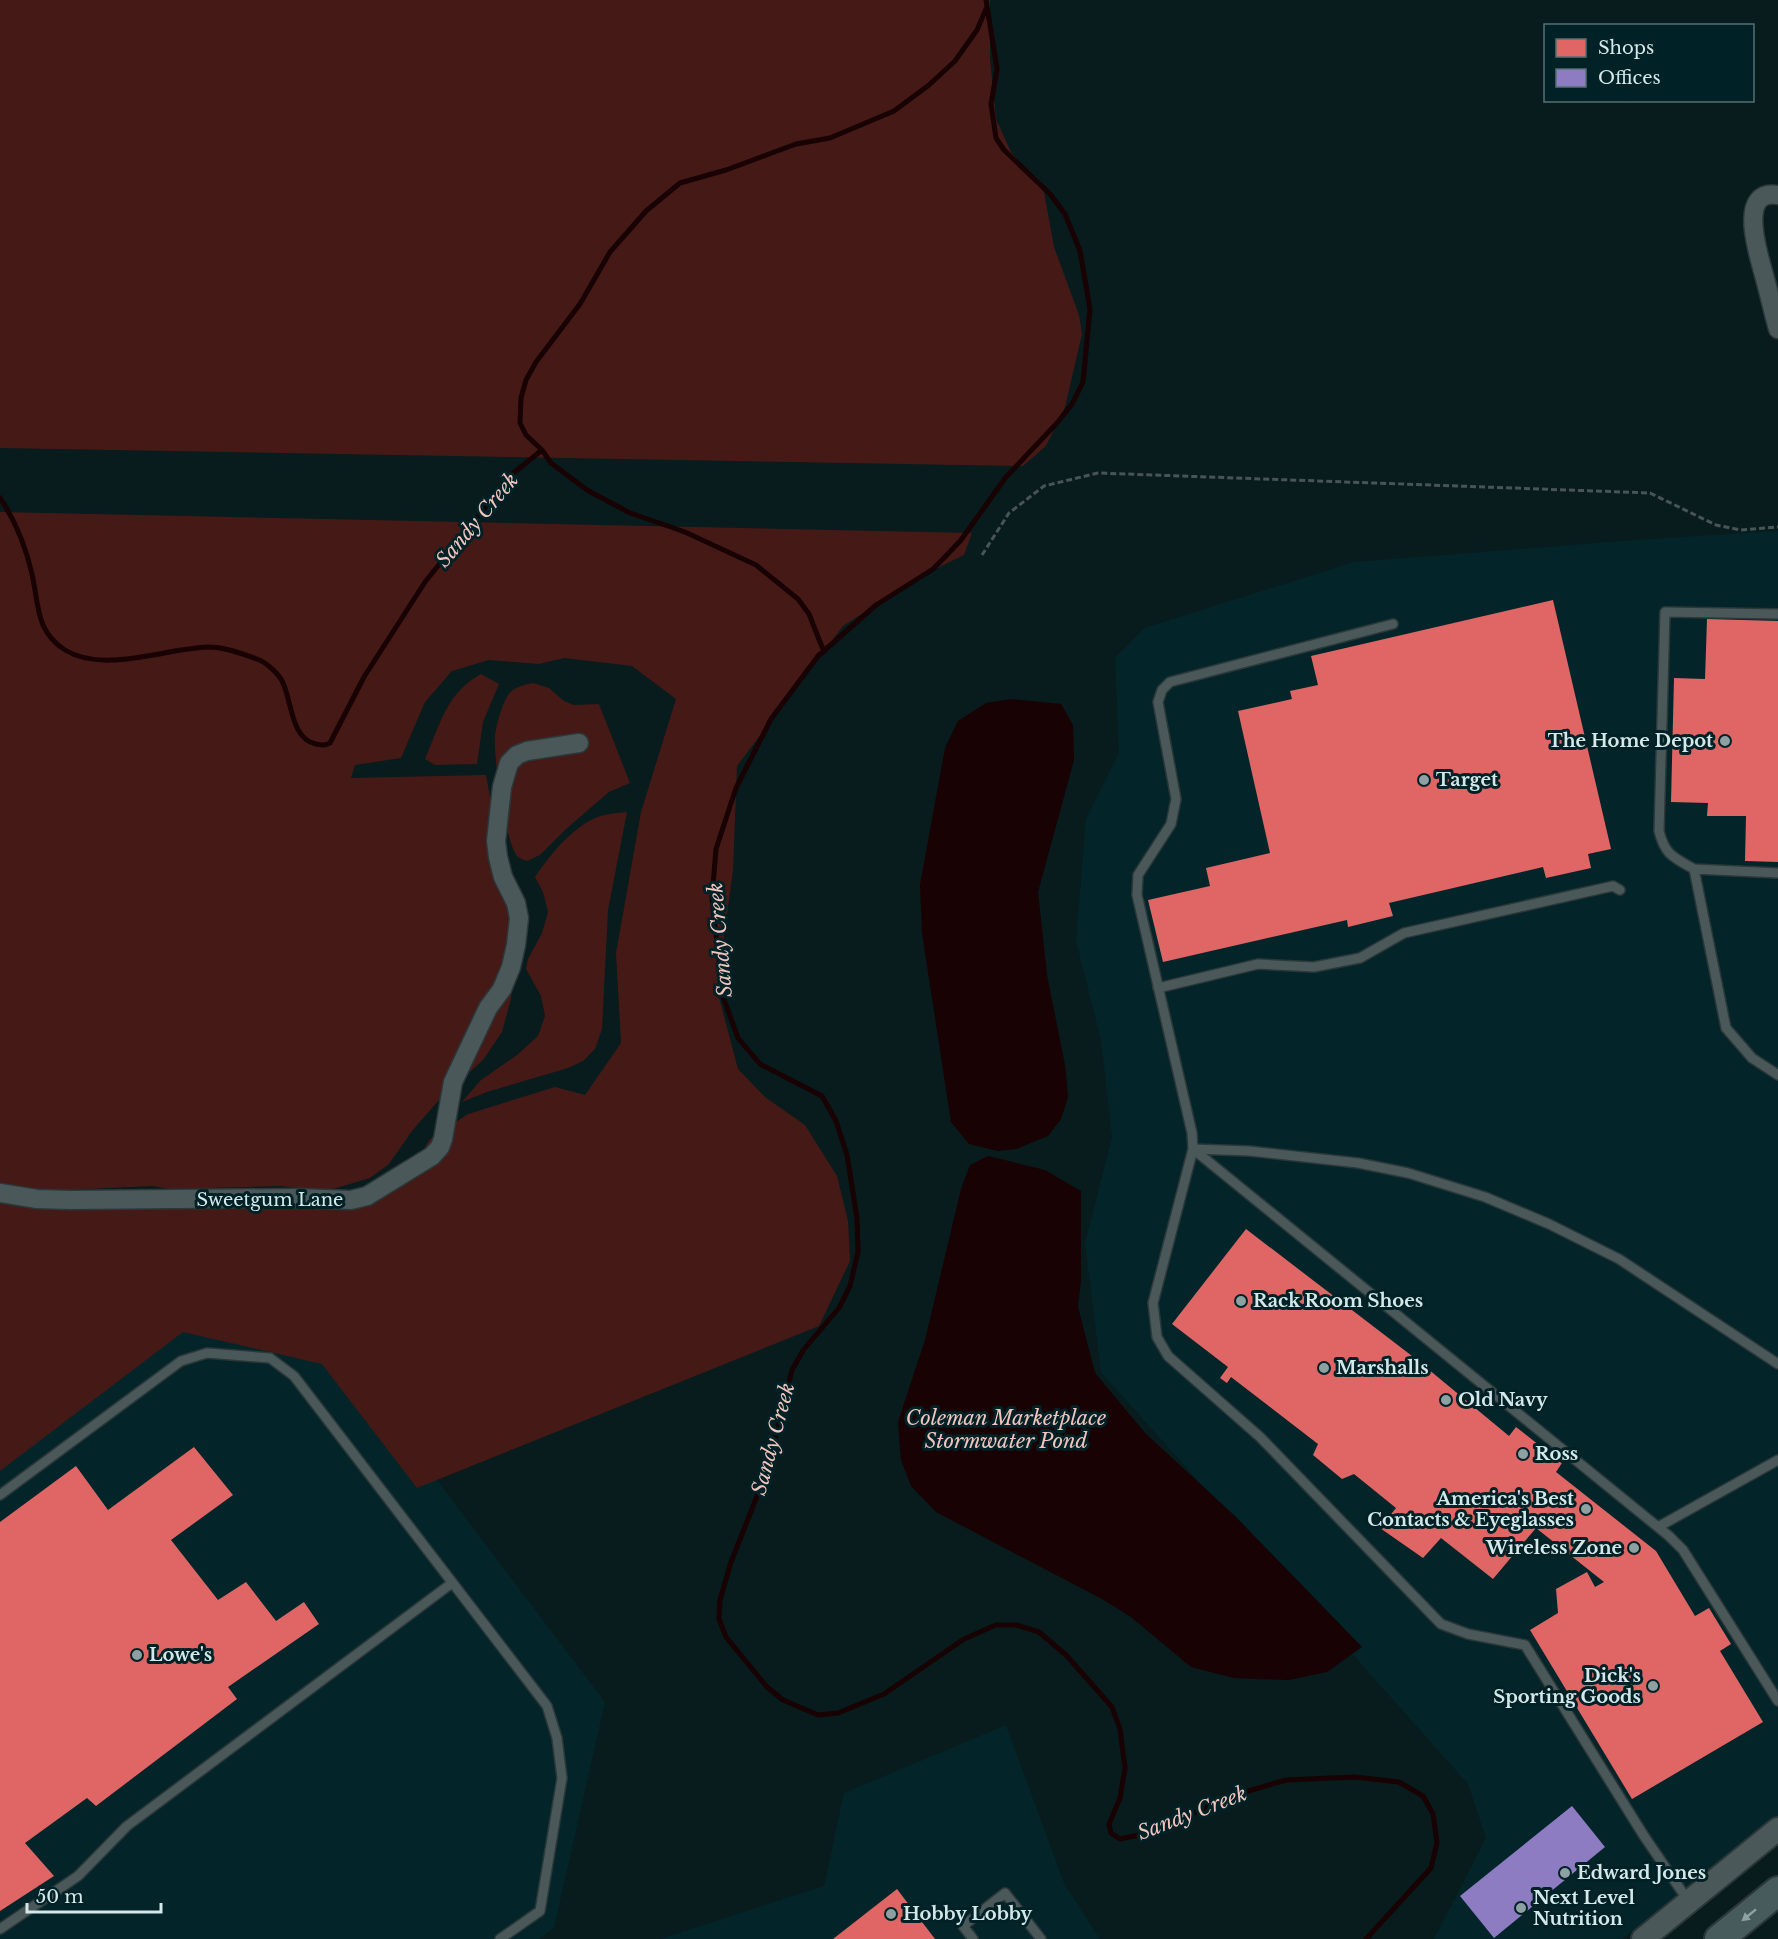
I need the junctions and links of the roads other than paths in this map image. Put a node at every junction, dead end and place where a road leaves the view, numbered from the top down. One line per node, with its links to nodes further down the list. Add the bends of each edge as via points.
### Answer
1 (1778, 195): 2 (street, via 1765,196 1757,202 1753,231)
2 (1778, 329)
3 (1778, 614): 6 (lane, via 1665,612 1659,831 1663,846)
4 (1394, 624): 9 (lane, via 1170,682 1162,690 1158,702 1176,799 1171,824 1138,875 1137,896)
5 (579, 743): 12 (street, Sweetgum Lane, via 527,751 509,763 496,841 503,877 519,918 516,945 502,989 488,1008 453,1082 443,1138 432,1156 368,1196 351,1200 59,1200)
6 (1694, 869): 7 (lane); 10 (lane, via 1726,1028 1752,1058)
7 (1778, 873)
8 (1620, 890): 9 (lane, via 1613,886 1404,933 1360,958 1314,967 1258,964)
9 (1158, 988): 11 (lane)
10 (1778, 1075)
11 (1193, 1149): 13 (lane, via 1358,1163 1408,1173 1485,1197 1619,1259); 16 (lane); 21 (lane, via 1153,1303 1157,1337 1168,1356 1260,1437 1441,1624 1468,1634 1525,1645)
12 (0, 1193)
13 (1778, 1364)
14 (1778, 1460): 16 (lane)
15 (0, 1496): 17 (lane, via 181,1361 207,1353 270,1358 294,1376)
16 (1658, 1527): 18 (lane, via 1683,1550)
17 (452, 1583): 22 (lane, via 127,1826 78,1876); 23 (lane, via 547,1706 557,1738 562,1778 540,1911)
18 (1778, 1701)
19 (1778, 1829): 21 (street)
20 (1778, 1891): 27 (main road, one-way to 27)
21 (1689, 1902): 26 (street)
22 (0, 1929)
23 (500, 1939)
24 (973, 1939): 25 (lane, via 963,1926 1005,1893)
25 (1041, 1939)
26 (1643, 1939)
27 (1719, 1939)

